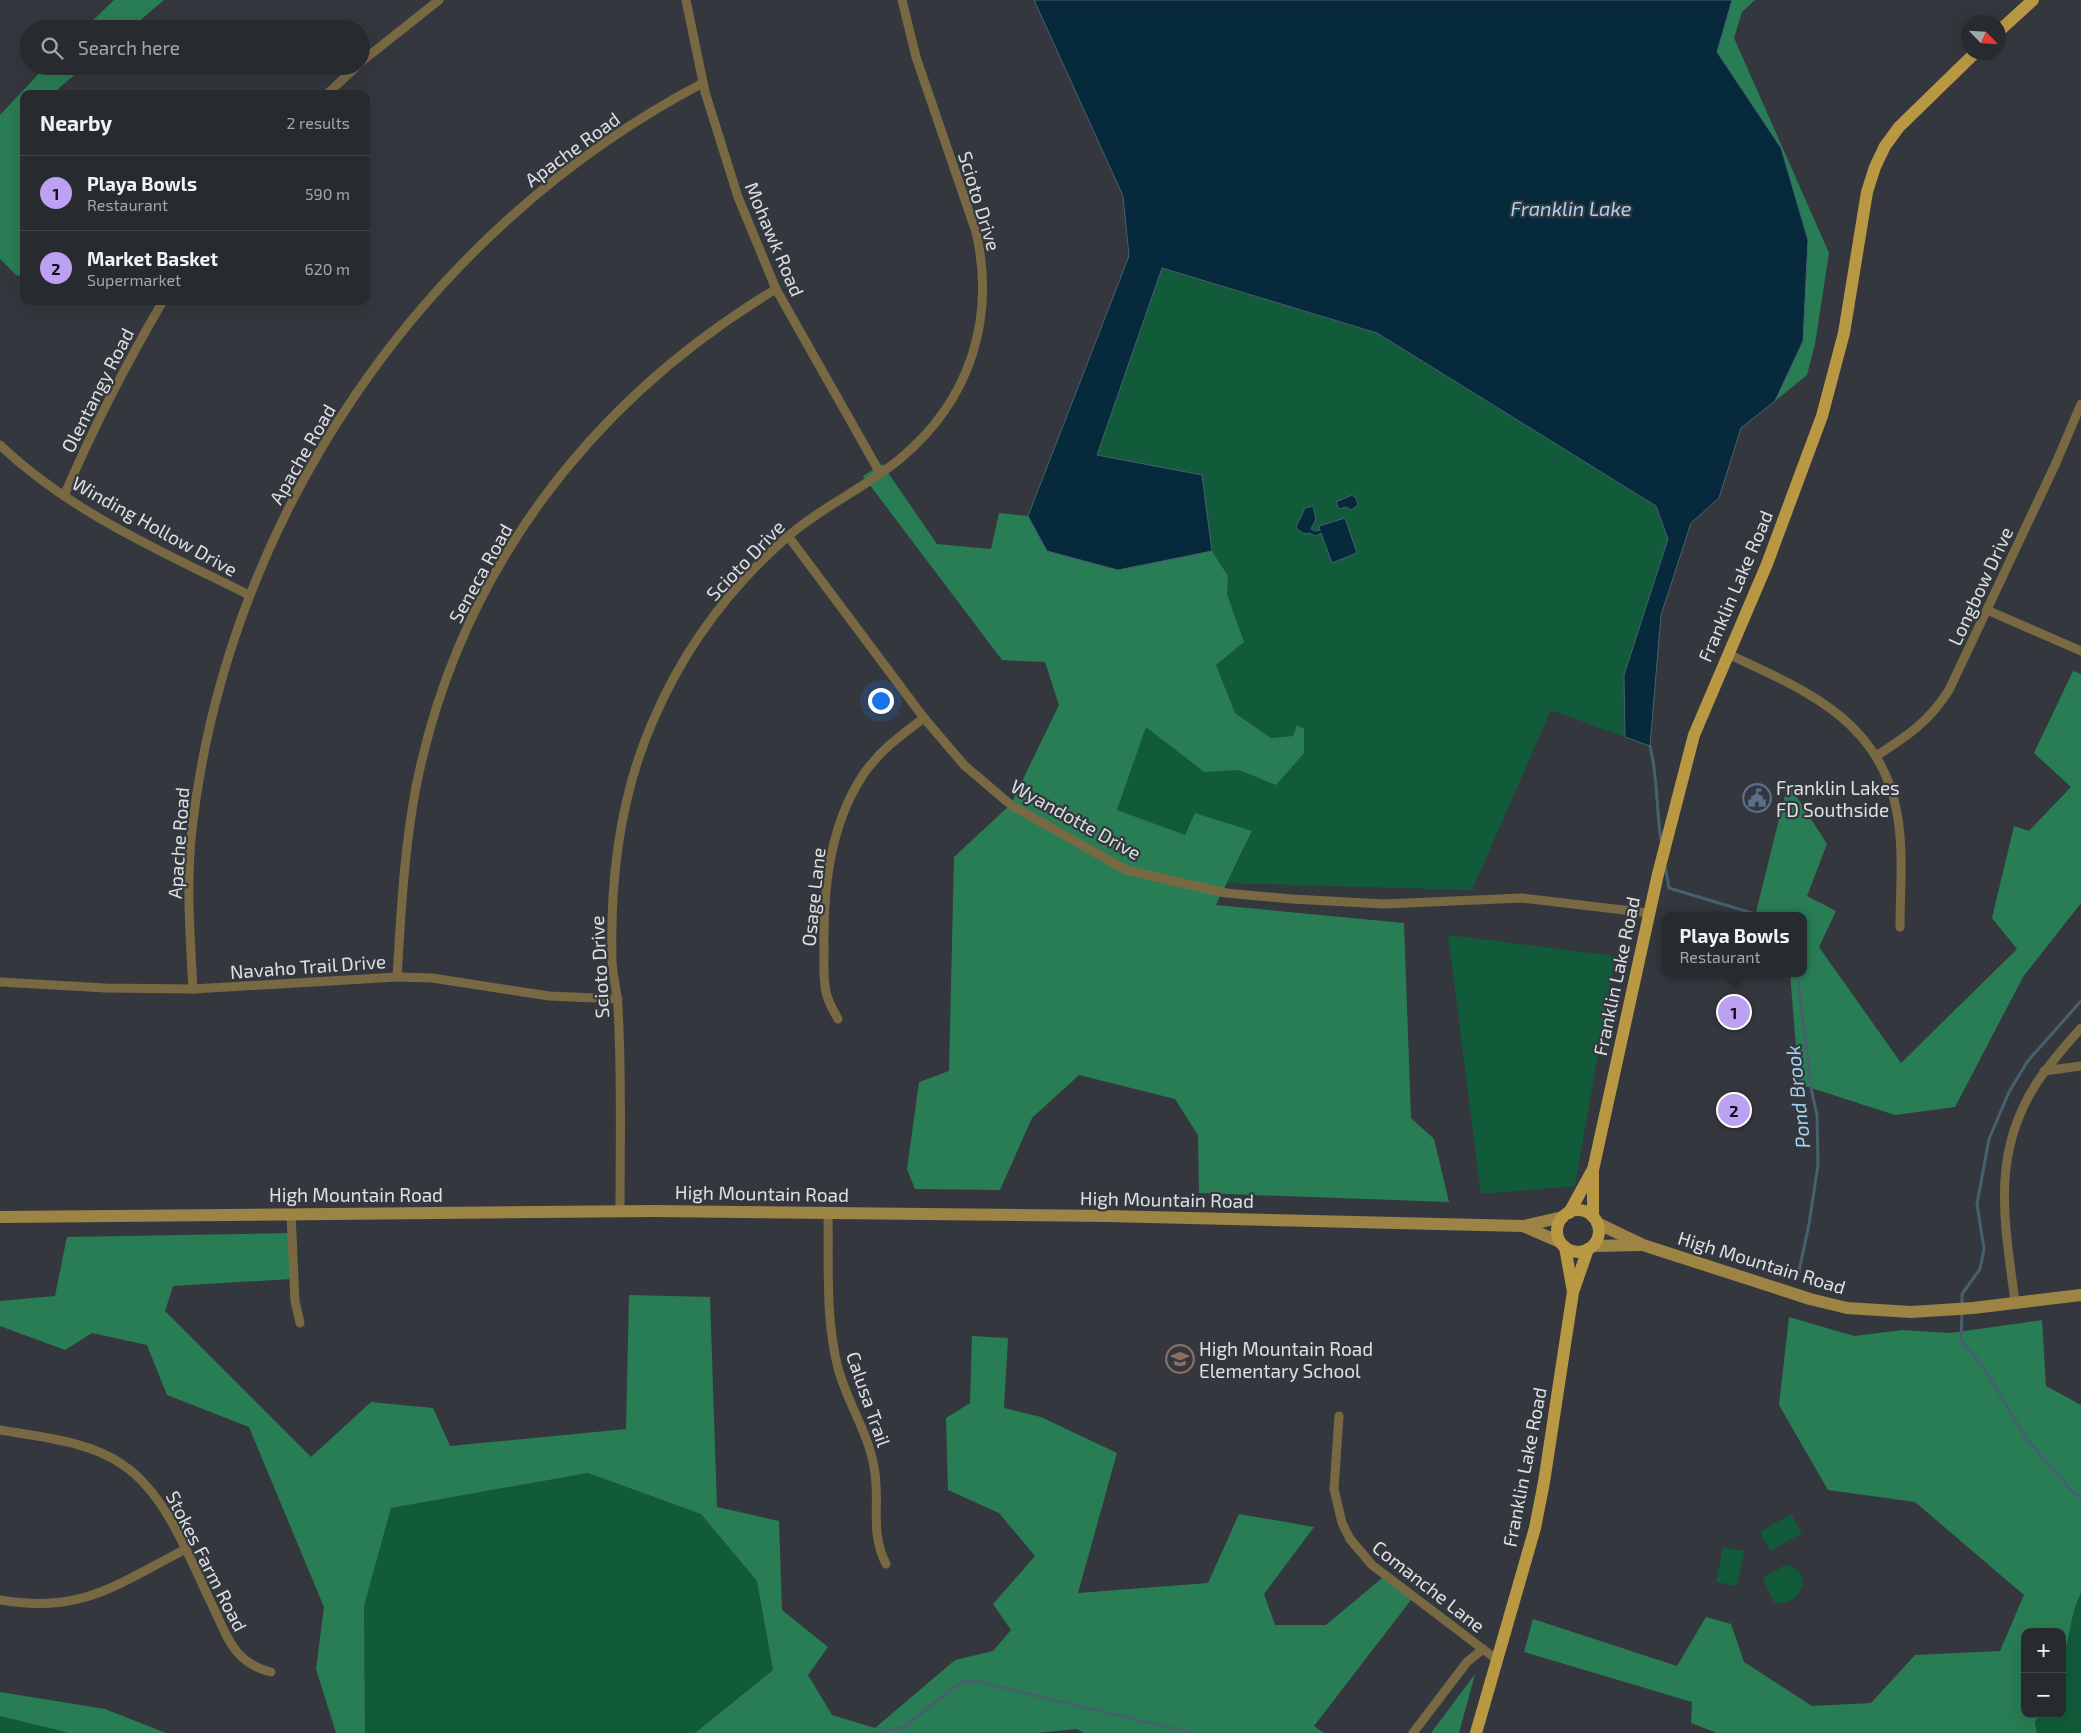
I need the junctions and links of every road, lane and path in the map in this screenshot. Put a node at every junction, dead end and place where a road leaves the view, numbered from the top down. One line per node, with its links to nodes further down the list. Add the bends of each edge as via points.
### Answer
1 (438, 0): 6 (street)
2 (686, 0): 9 (street, Mohawk Road)
3 (902, 0): 16 (street, Scioto Drive, via 916,57 976,232 984,275 984,301 969,365 948,406 920,440)
4 (2033, 0): 5 (main road)
5 (2006, 25)
6 (370, 55)
7 (1967, 60): 22 (main road, Franklin Lake Road, via 1899,127 1875,167 1867,192 1844,333 1822,416 1767,564)
8 (347, 75): 10 (street)
9 (703, 83): 11 (street, Mohawk Road, via 738,197); 19 (street, Apache Road, via 575,164 499,227 430,298 392,344 341,417 287,511)
10 (331, 90)
11 (776, 289): 16 (street, Mohawk Road); 27 (street, Seneca Road, via 713,329 652,377 624,404 547,492 498,568 456,656 425,748 406,854)
12 (161, 305): 17 (street, Olentangy Road, via 98,419)
13 (2081, 404): 14 (street, Longbow Drive)
14 (2079, 415): 20 (street, Longbow Drive)
15 (0, 445): 17 (street, Winding Hollow Drive)
16 (880, 473): 18 (street, Scioto Drive)
17 (64, 496): 19 (street, Winding Hollow Drive)
18 (788, 536): 23 (street, Wyandotte Drive); 30 (street, Scioto Drive, via 744,578 701,632 666,692 639,756 621,823 616,859 612,962)
19 (249, 595): 29 (street, Apache Road, via 218,690 197,792 188,878)
20 (1987, 610): 21 (street); 24 (street, Longbow Drive, via 1939,707 1913,732)
21 (2081, 651)
22 (1728, 654): 24 (street, via 1800,687 1820,700 1859,734); 25 (main road, Franklin Lake Road, via 1694,735)
23 (924, 718): 25 (street, Wyandotte Drive, via 964,766 1011,806 1126,870 1226,893 1292,899 1384,904 1522,898); 31 (street, Osage Lane, via 889,744 863,774 843,815 834,844 823,932 824,974 829,1002)
24 (1876, 756): 26 (street, via 1892,791 1897,812)
25 (1649, 913): 35 (main road, Franklin Lake Road)
26 (1900, 927)
27 (397, 977): 29 (street, Navaho Trail Drive); 30 (street, Navaho Trail Drive, via 432,978 549,996)
28 (0, 982): 29 (street, Navaho Trail Drive)
29 (193, 989)
30 (618, 999): 36 (street, Scioto Drive)
31 (838, 1019)
32 (2081, 1028): 34 (street)
33 (2081, 1066): 34 (street)
34 (2044, 1071): 48 (street, via 2017,1122 2004,1174 2003,1214)
35 (1593, 1170): 39 (main road, Franklin Lake Road); 41 (main road, Franklin Lake Road)
36 (620, 1211): 37 (main road, High Mountain Road); 38 (main road, High Mountain Road)
37 (828, 1213): 42 (main road, High Mountain Road); 53 (street, Calusa Trail, via 834,1349 845,1388 871,1452 877,1491 876,1536)
38 (291, 1214): 40 (main road, High Mountain Road); 49 (street, via 295,1301)
39 (1566, 1215): 41 (main road, via 1582,1211); 42 (main road, High Mountain Road); 43 (main road, via 1557,1229)
40 (0, 1217)
41 (1595, 1220): 44 (main road, High Mountain Road); 45 (main road, via 1598,1236)
42 (1523, 1226): 43 (main road, High Mountain Road)
43 (1562, 1245): 45 (main road, via 1577,1252); 46 (main road, Franklin Lake Road)
44 (1643, 1245): 45 (main road, High Mountain Road); 48 (main road, High Mountain Road, via 1838,1306 1911,1312)
45 (1591, 1247): 46 (main road, Franklin Lake Road)
46 (1573, 1292): 56 (main road, Franklin Lake Road, via 1540,1503)
47 (2081, 1295): 48 (main road, High Mountain Road)
48 (2015, 1302)
49 (300, 1323)
50 (1339, 1416): 55 (street, Comanche Lane, via 1334,1489 1336,1506 1350,1539 1372,1566)
51 (0, 1430): 52 (street, Stokes Farm Road, via 89,1448 122,1464 150,1488 161,1503)
52 (184, 1550): 54 (street, via 88,1598 41,1605); 57 (street, Stokes Farm Road, via 231,1645 248,1663)
53 (886, 1564)
54 (0, 1600)
55 (1483, 1649): 56 (street, Comanche Lane); 58 (street, via 1467,1662)
56 (1496, 1659): 59 (main road, Franklin Lake Road)
57 (271, 1672)
58 (1413, 1733)
59 (1476, 1733)

